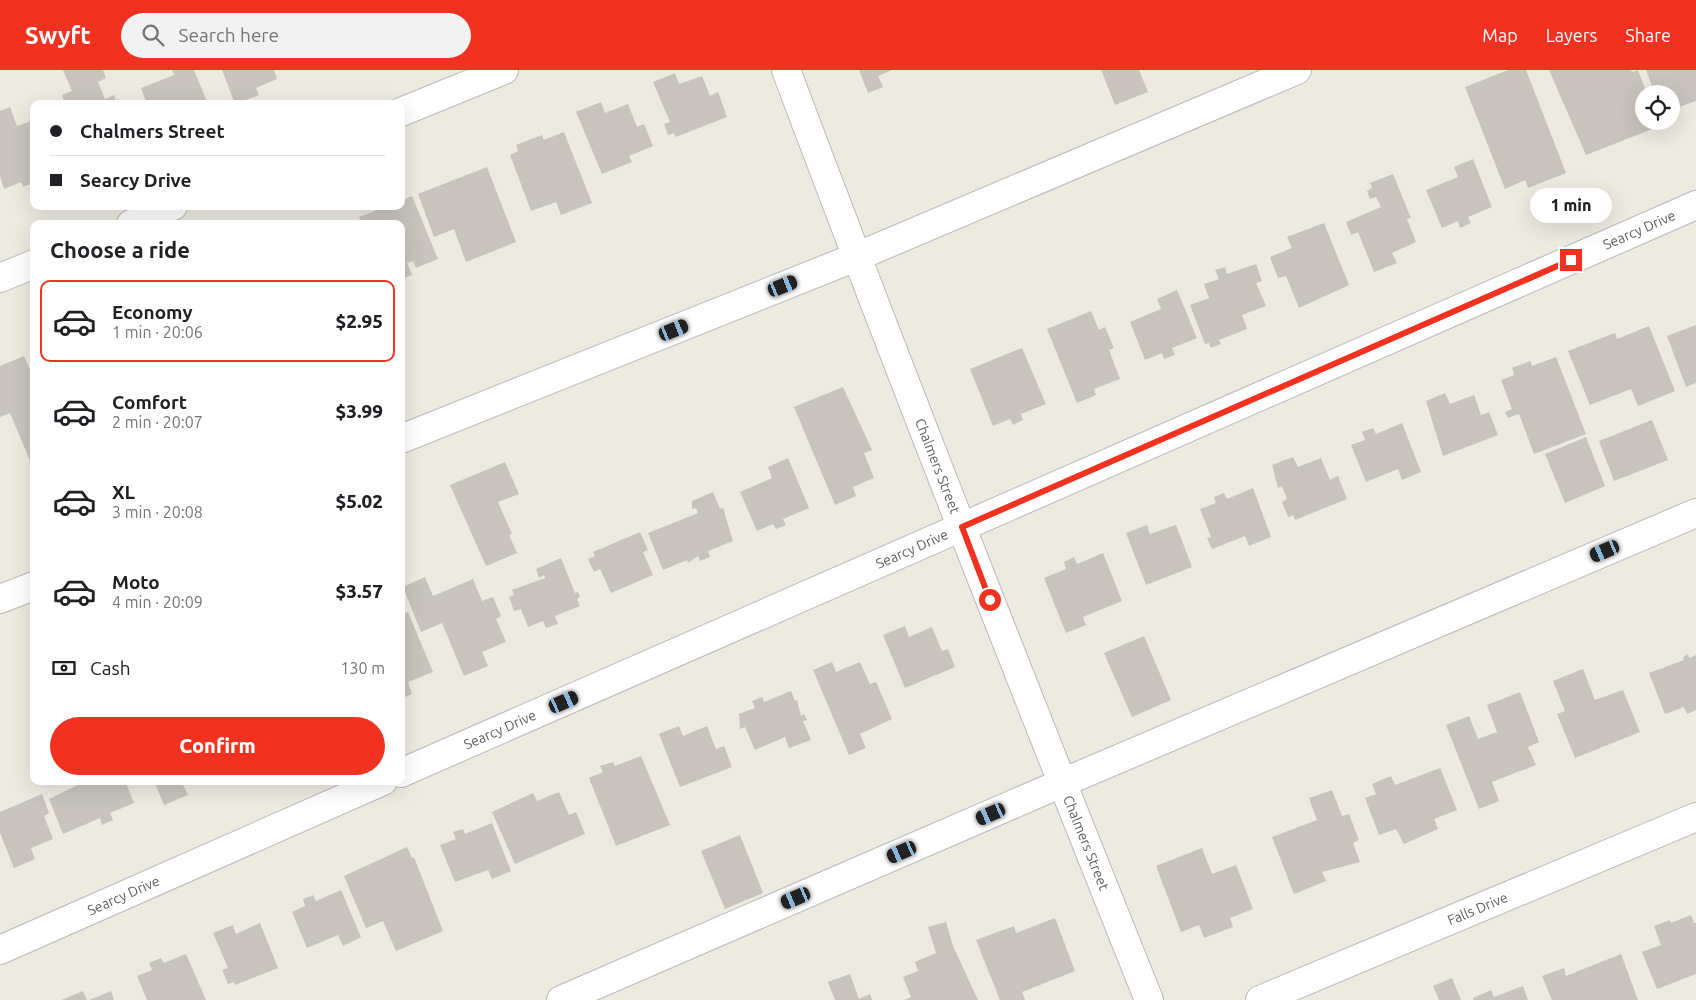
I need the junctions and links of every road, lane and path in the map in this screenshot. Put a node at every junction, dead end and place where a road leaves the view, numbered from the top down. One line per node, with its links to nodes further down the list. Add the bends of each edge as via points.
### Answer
1 (504, 70): 4 (street)
2 (786, 70): 8 (street, Chalmers Street)
3 (1297, 70): 8 (street)
4 (405, 110)
5 (1696, 205): 13 (street, Searcy Drive)
6 (164, 210): 7 (street)
7 (140, 220)
8 (856, 257): 11 (street); 13 (street, Chalmers Street)
9 (30, 266): 10 (street)
10 (0, 278)
11 (405, 437)
12 (1696, 513): 17 (street)
13 (962, 527): 16 (street, Searcy Drive); 17 (street, Chalmers Street)
14 (30, 588): 15 (street)
15 (0, 599)
16 (405, 771)
17 (1062, 783): 21 (street); 22 (street, Chalmers Street)
18 (374, 785): 20 (street, Searcy Drive)
19 (1696, 817): 23 (street, Falls Drive)
20 (0, 950)
21 (561, 1000)
22 (1149, 1000)
23 (1260, 1000)

